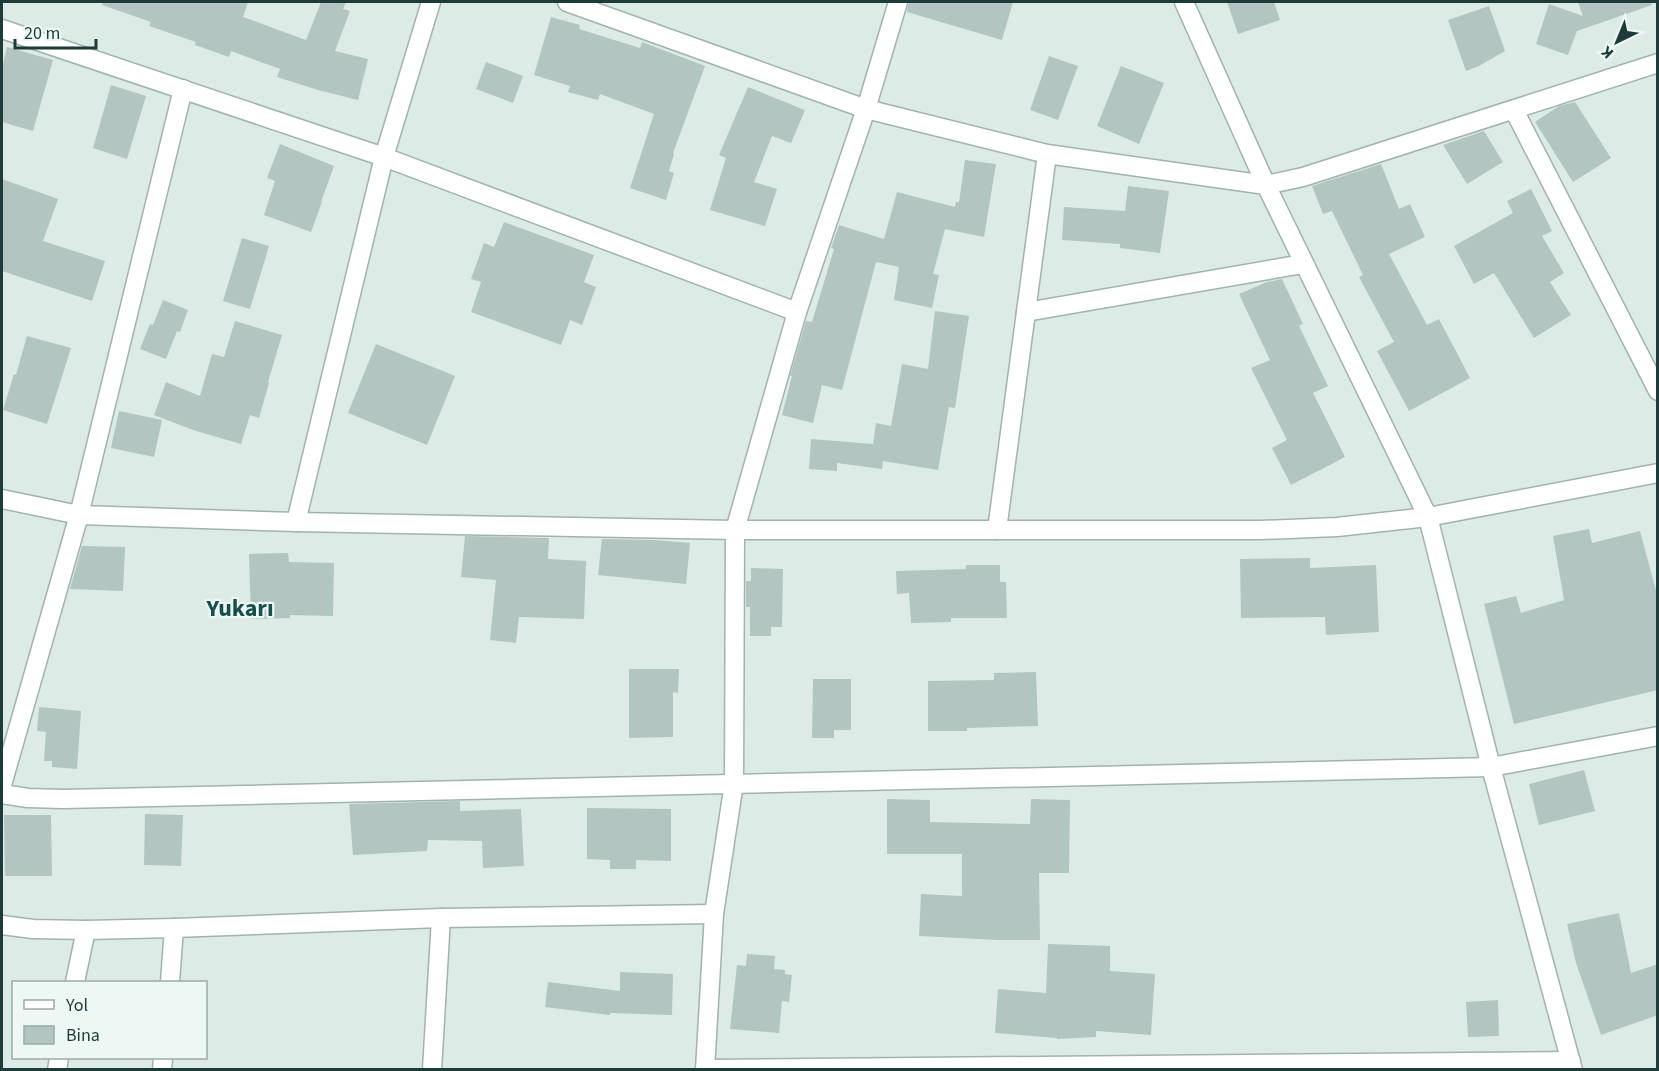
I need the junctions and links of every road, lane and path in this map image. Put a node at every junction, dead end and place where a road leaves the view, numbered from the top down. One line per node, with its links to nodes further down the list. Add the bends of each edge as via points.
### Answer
1 (431, 2): 11 (street)
2 (567, 2): 8 (street)
3 (898, 2): 8 (street)
4 (1184, 2): 12 (street)
5 (2, 29): 7 (street)
6 (1658, 63): 9 (street)
7 (183, 89): 11 (street); 19 (street)
8 (866, 109): 10 (street); 14 (street)
9 (1514, 110): 12 (street, via 1303,177); 16 (street)
10 (1047, 154): 12 (street); 15 (street)
11 (384, 157): 14 (street); 21 (street)
12 (1266, 185): 13 (street)
13 (1303, 264): 15 (street); 20 (street)
14 (797, 312): 22 (street)
15 (1026, 312): 23 (street)
16 (1658, 391)
17 (1658, 473): 20 (street)
18 (2, 499): 19 (street)
19 (79, 515): 21 (street); 27 (street)
20 (1428, 517): 23 (street, via 1336,528); 25 (street)
21 (296, 522): 22 (street)
22 (735, 530): 23 (street); 26 (street)
23 (997, 530)
24 (1658, 736): 25 (street)
25 (1491, 767): 26 (street); 36 (street)
26 (734, 783): 28 (street, via 63,800); 29 (street)
27 (2, 785)
28 (2, 794)
29 (714, 914): 30 (street); 38 (street)
30 (441, 918): 32 (street); 39 (street)
31 (2, 925): 33 (street)
32 (174, 928): 33 (street); 35 (street)
33 (86, 930): 34 (street)
34 (75, 981)
35 (170, 981)
36 (1572, 1065): 37 (street)
37 (994, 1068): 38 (street)
38 (705, 1069)
39 (432, 1070)

